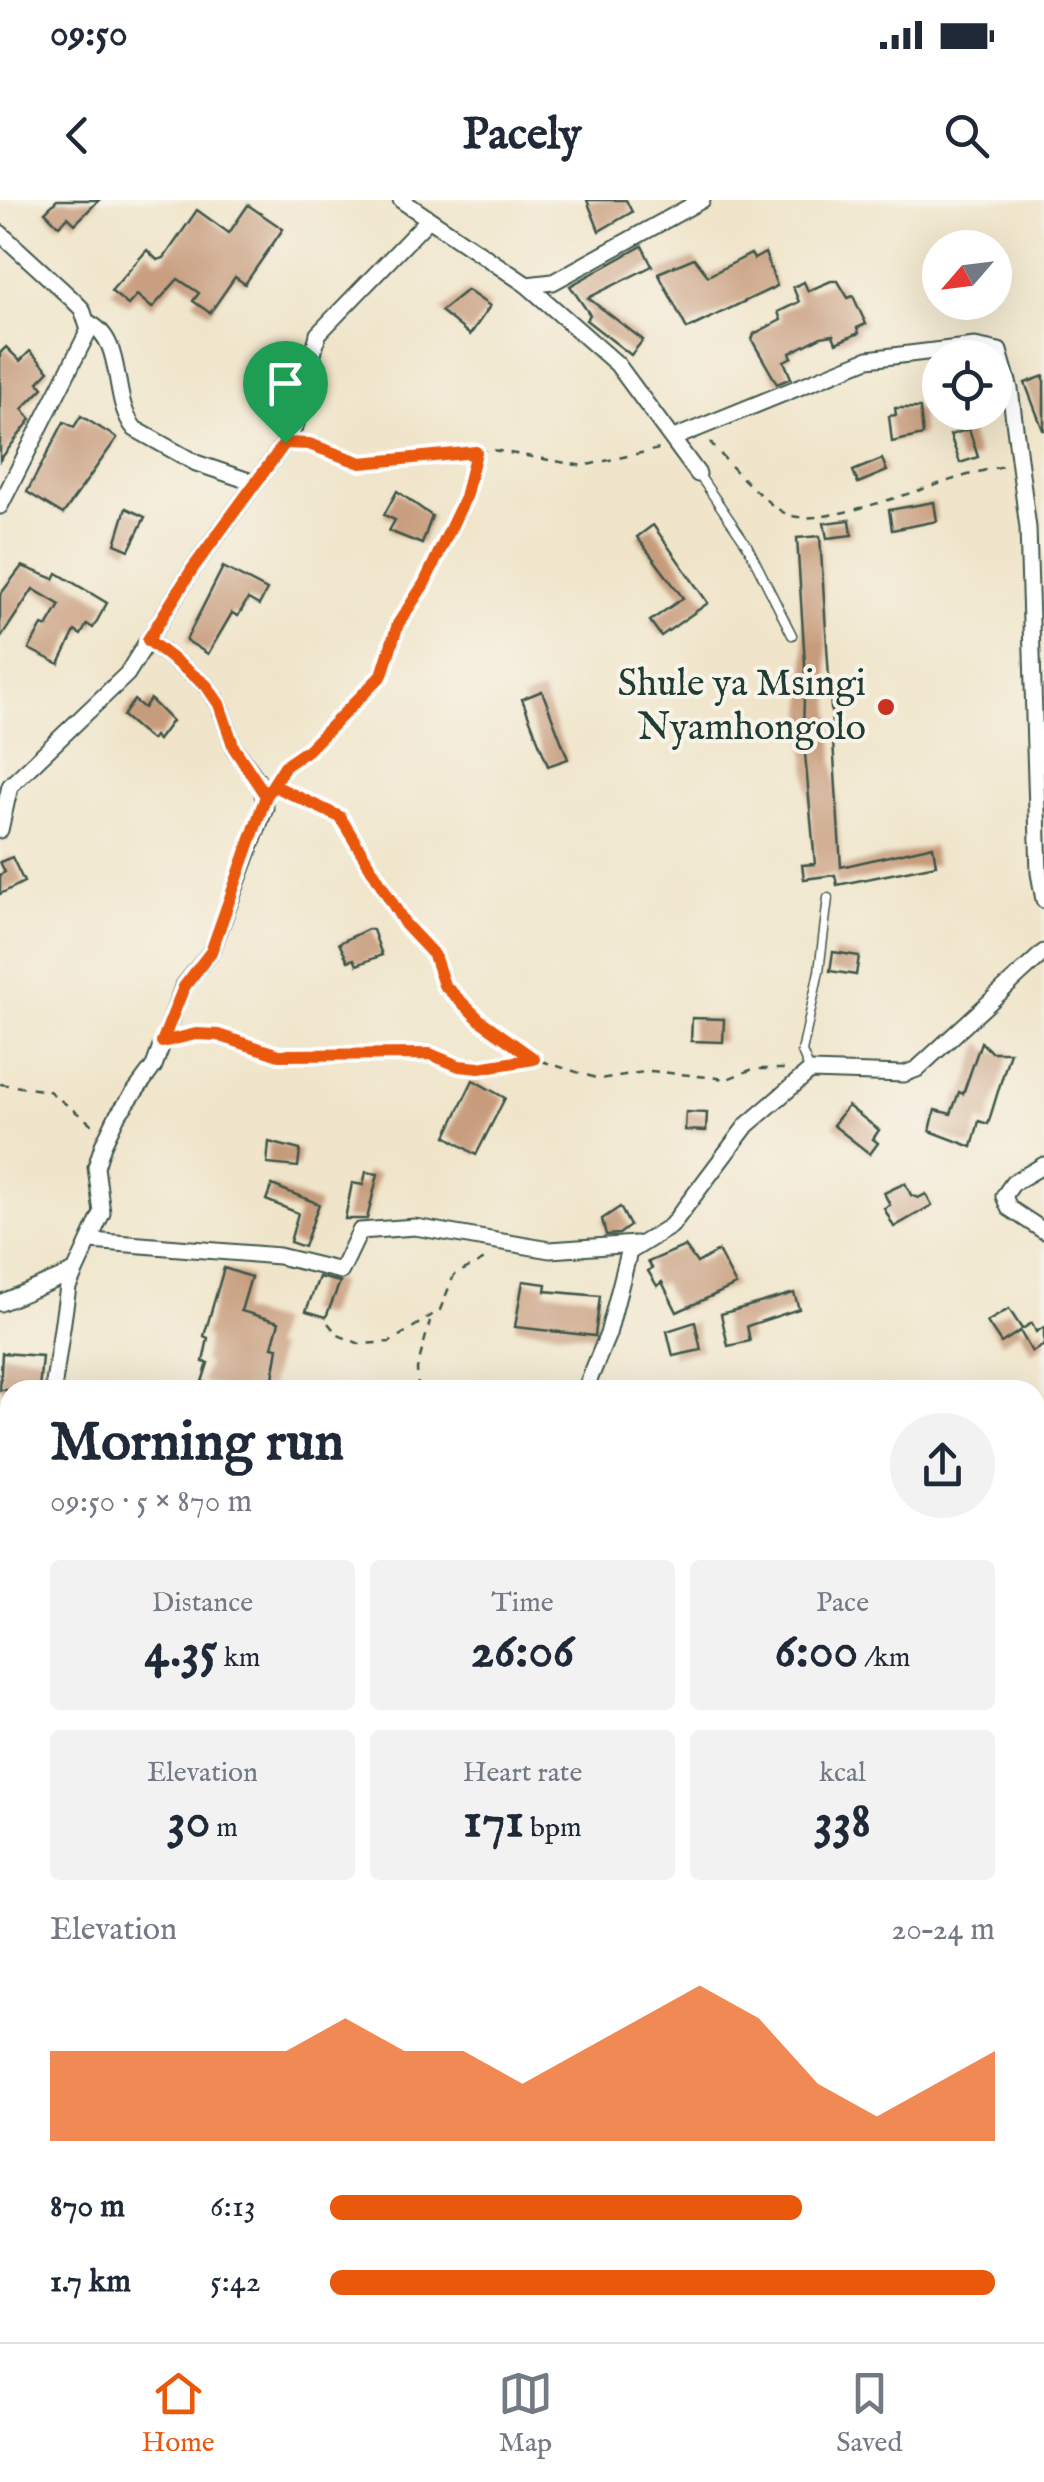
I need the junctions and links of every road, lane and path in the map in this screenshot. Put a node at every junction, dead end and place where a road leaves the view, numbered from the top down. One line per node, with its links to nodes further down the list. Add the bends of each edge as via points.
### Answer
1 (401, 200): 3 (street)
2 (702, 200): 5 (street, via 553,282)
3 (428, 220): 5 (street); 9 (street, via 318,334 296,424)
4 (0, 233): 6 (street, via 72,298)
5 (527, 285): 8 (street, via 617,364)
6 (87, 322): 13 (street, via 111,342 110,363 135,429 196,463); 14 (street, via 88,338)
7 (700, 430): 8 (street); 11 (path, via 773,504 802,517 877,504 986,469); 11 (street, via 868,359 991,348 1004,362)
8 (676, 441): 10 (path, via 583,466); 12 (street)
9 (285, 443): 10 (path, via 309,444 361,463); 13 (street)
10 (476, 452): 22 (path, via 465,498 398,624 382,675 285,766 273,786 340,817 405,924 434,955 444,985)
11 (1022, 471): 19 (street)
12 (698, 474): 15 (lane, via 747,545)
13 (255, 483): 16 (street)
14 (0, 506)
15 (792, 635)
16 (148, 640): 17 (street, via 103,700 10,786); 21 (street, via 206,685 234,748 266,796 211,952 184,987)
17 (0, 830)
18 (828, 898): 23 (lane, via 802,1052)
19 (1044, 900)
20 (1044, 952): 23 (street, via 917,1069)
21 (162, 1042): 22 (path, via 218,1035 279,1055 430,1054 479,1068); 25 (street, via 145,1082)
22 (534, 1059): 23 (path, via 599,1078 651,1071 728,1080 753,1069)
23 (806, 1072): 30 (street, via 747,1125 671,1226)
24 (0, 1084): 25 (path, via 49,1090 95,1126)
25 (103, 1145): 29 (street, via 96,1168 102,1214)
26 (1044, 1165): 27 (street, via 1004,1196 1008,1208)
27 (1044, 1231)
28 (485, 1238): 29 (street, via 390,1226 360,1232 341,1271 279,1256); 30 (street, via 550,1250); 33 (path, via 490,1256 454,1275)
29 (92, 1241): 31 (street)
30 (636, 1244): 37 (street)
31 (72, 1273): 32 (street); 35 (street)
32 (0, 1304)
33 (430, 1320): 34 (path, via 375,1346 338,1335); 36 (path)
34 (328, 1323)
35 (55, 1380)
36 (418, 1380)
37 (588, 1380)

